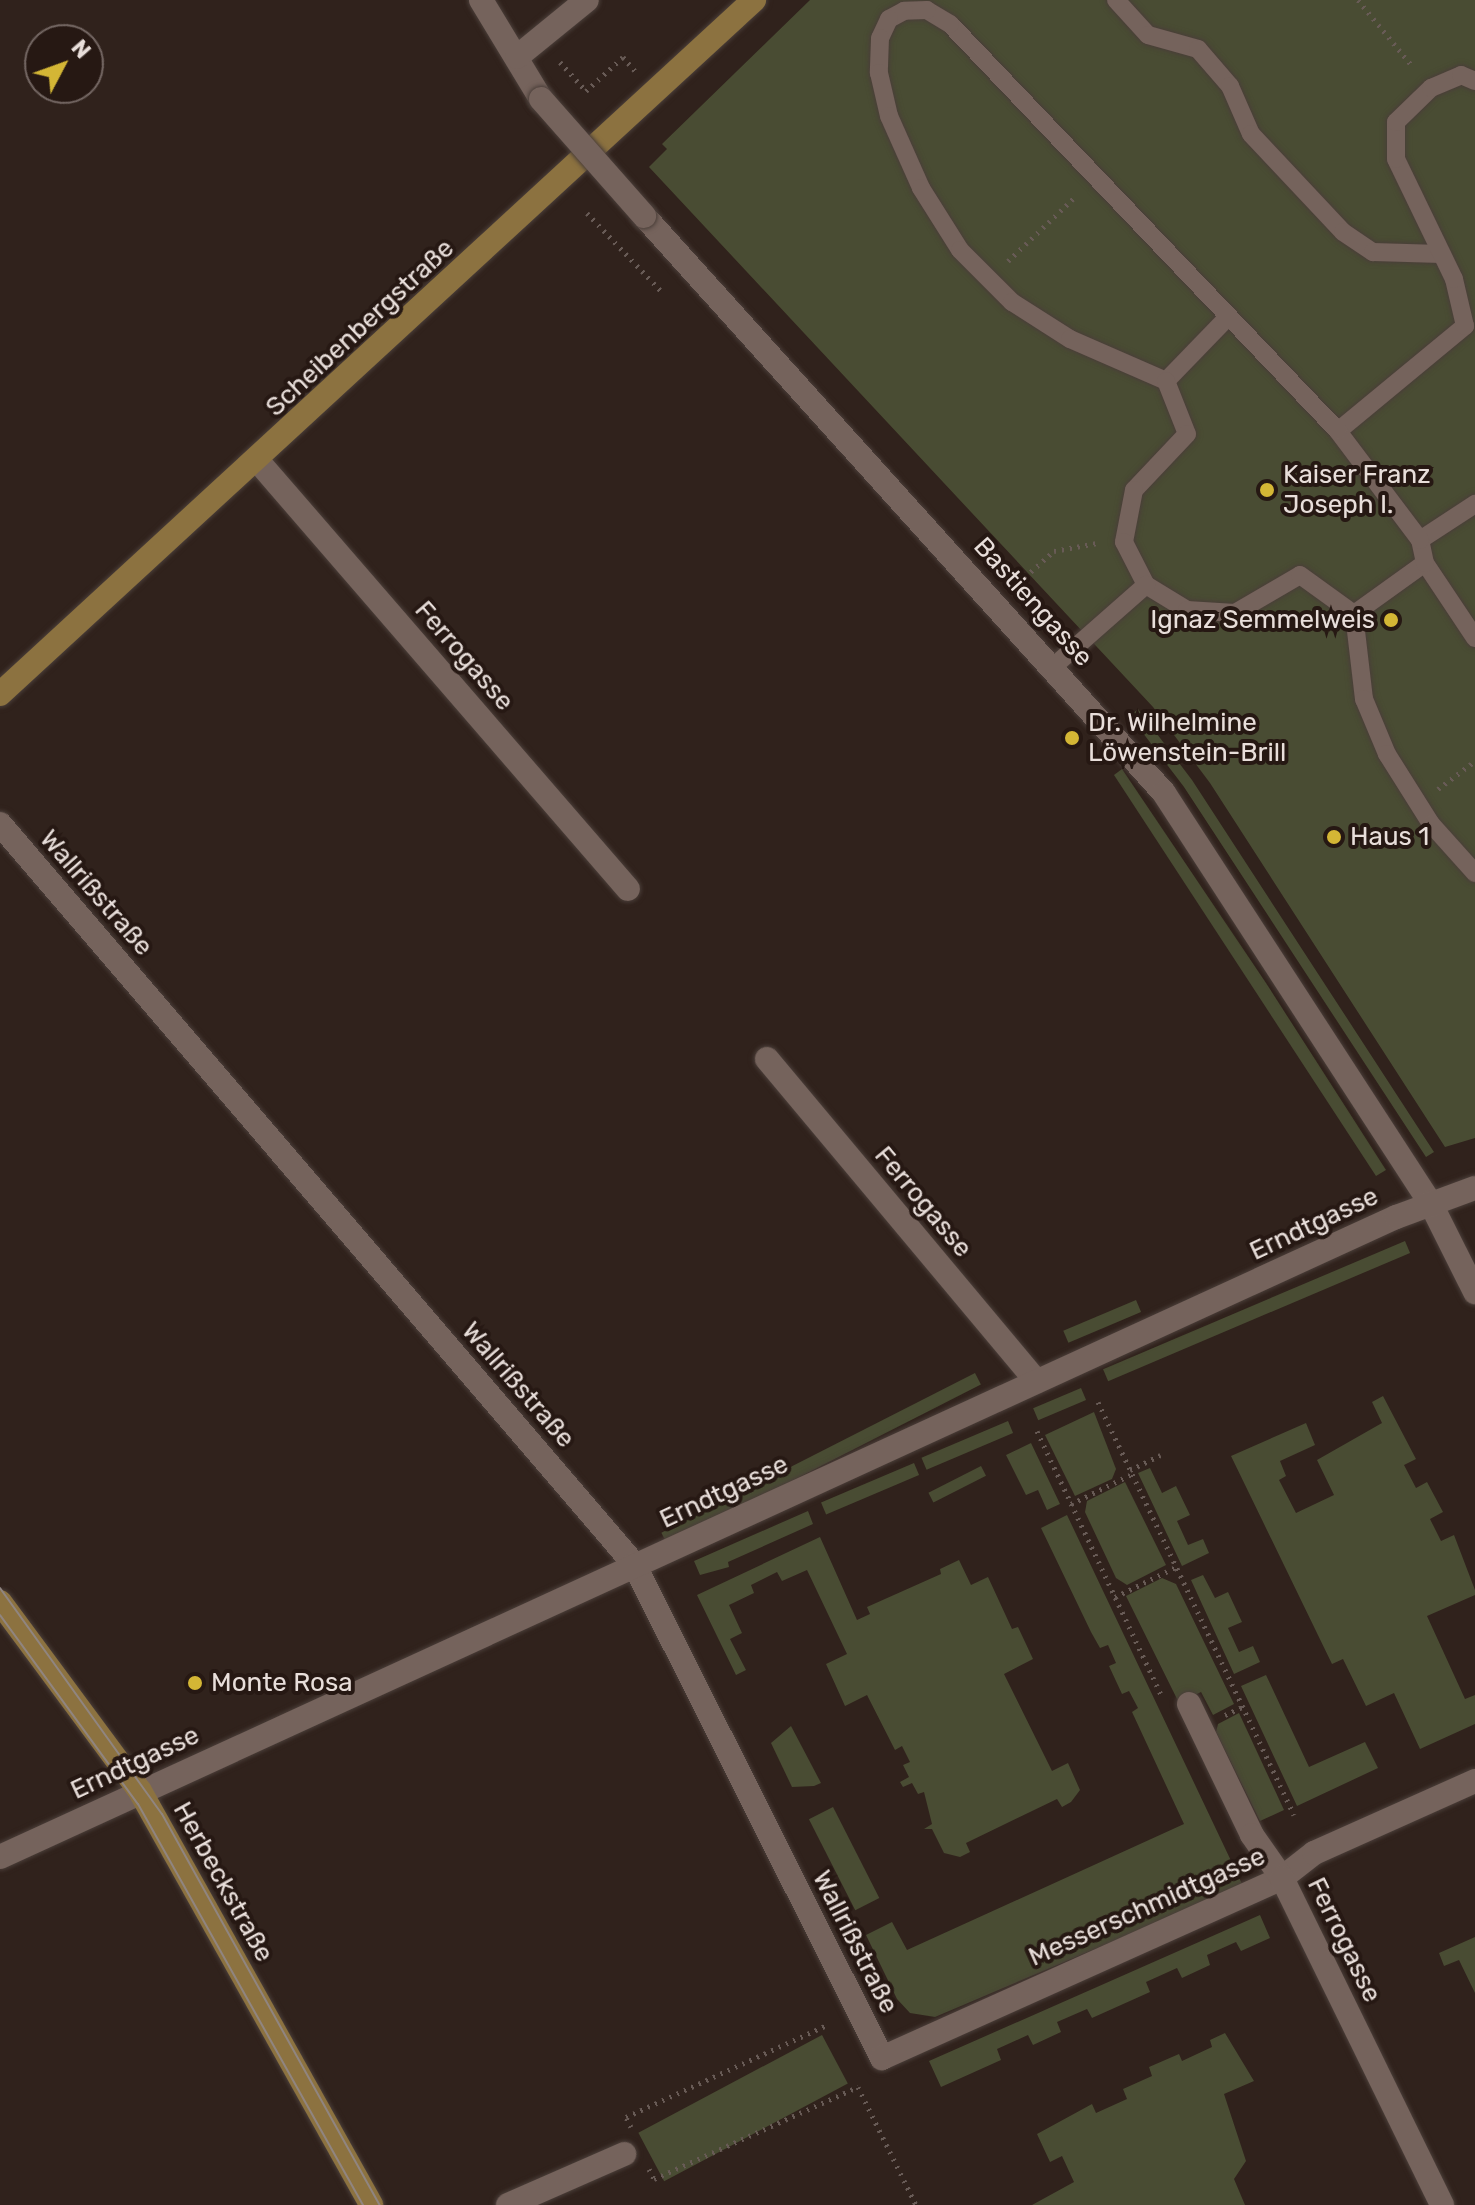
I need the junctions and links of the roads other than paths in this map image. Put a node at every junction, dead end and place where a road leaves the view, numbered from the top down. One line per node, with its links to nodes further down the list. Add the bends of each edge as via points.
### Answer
1 (481, 0): 5 (street, Bastiengasse)
2 (587, 0): 5 (street)
3 (754, 0): 11 (street, Scheibenbergstraße)
4 (1116, 0): 7 (lane, via 1148,35 1198,49 1230,86 1251,134 1343,232 1373,252)
5 (517, 57): 18 (street, Bastiengasse, bridge, via 541,99 644,216)
6 (1475, 81): 7 (lane, via 1461,75 1431,88 1396,122 1396,159)
7 (1441, 254): 10 (lane, via 1465,326)
8 (1227, 318): 9 (lane); 9 (lane, via 950,24 927,10 904,11 889,19 880,38 879,73 889,116 921,188 987,281 1070,339); 10 (lane)
9 (1166, 381): 15 (lane, via 1187,434 1134,490 1124,542)
10 (1338, 431): 13 (lane)
11 (257, 460): 19 (street, Scheibenbergstraße); 22 (street, Ferrogasse)
12 (1475, 504): 13 (lane)
13 (1420, 540): 14 (lane)
14 (1425, 563): 16 (lane); 17 (lane)
15 (1146, 585): 16 (lane, via 1187,610 1235,613 1300,575); 18 (lane)
16 (1354, 614): 21 (lane, via 1364,699 1387,754 1418,803)
17 (1475, 638)
18 (1054, 666): 25 (street, Bastiengasse, via 1164,793)
19 (0, 694)
20 (0, 824): 28 (street, Wallrißstraße)
21 (1475, 873)
22 (628, 889)
23 (767, 1059): 27 (street, Ferrogasse)
24 (1475, 1188): 25 (street, Erndtgasse)
25 (1430, 1202): 26 (street, Bastiengasse); 27 (street, Erndtgasse)
26 (1475, 1292)
27 (1036, 1381): 28 (street, Erndtgasse)
28 (634, 1564): 32 (street, Erndtgasse); 35 (street, Wallrißstraße)
29 (0, 1602): 32 (street, Herbeckstraße)
30 (1189, 1704): 34 (street, Ferrogasse, via 1252,1835)
31 (1475, 1781): 34 (street, Messerschmidtgasse, via 1314,1853)
32 (140, 1791): 33 (street, Erndtgasse); 37 (street, Herbeckstraße)
33 (0, 1857)
34 (1282, 1878): 35 (street, Messerschmidtgasse); 39 (street, Ferrogasse)
35 (882, 2058)
36 (624, 2154): 38 (street)
37 (371, 2205)
38 (508, 2205)
39 (1442, 2205)

